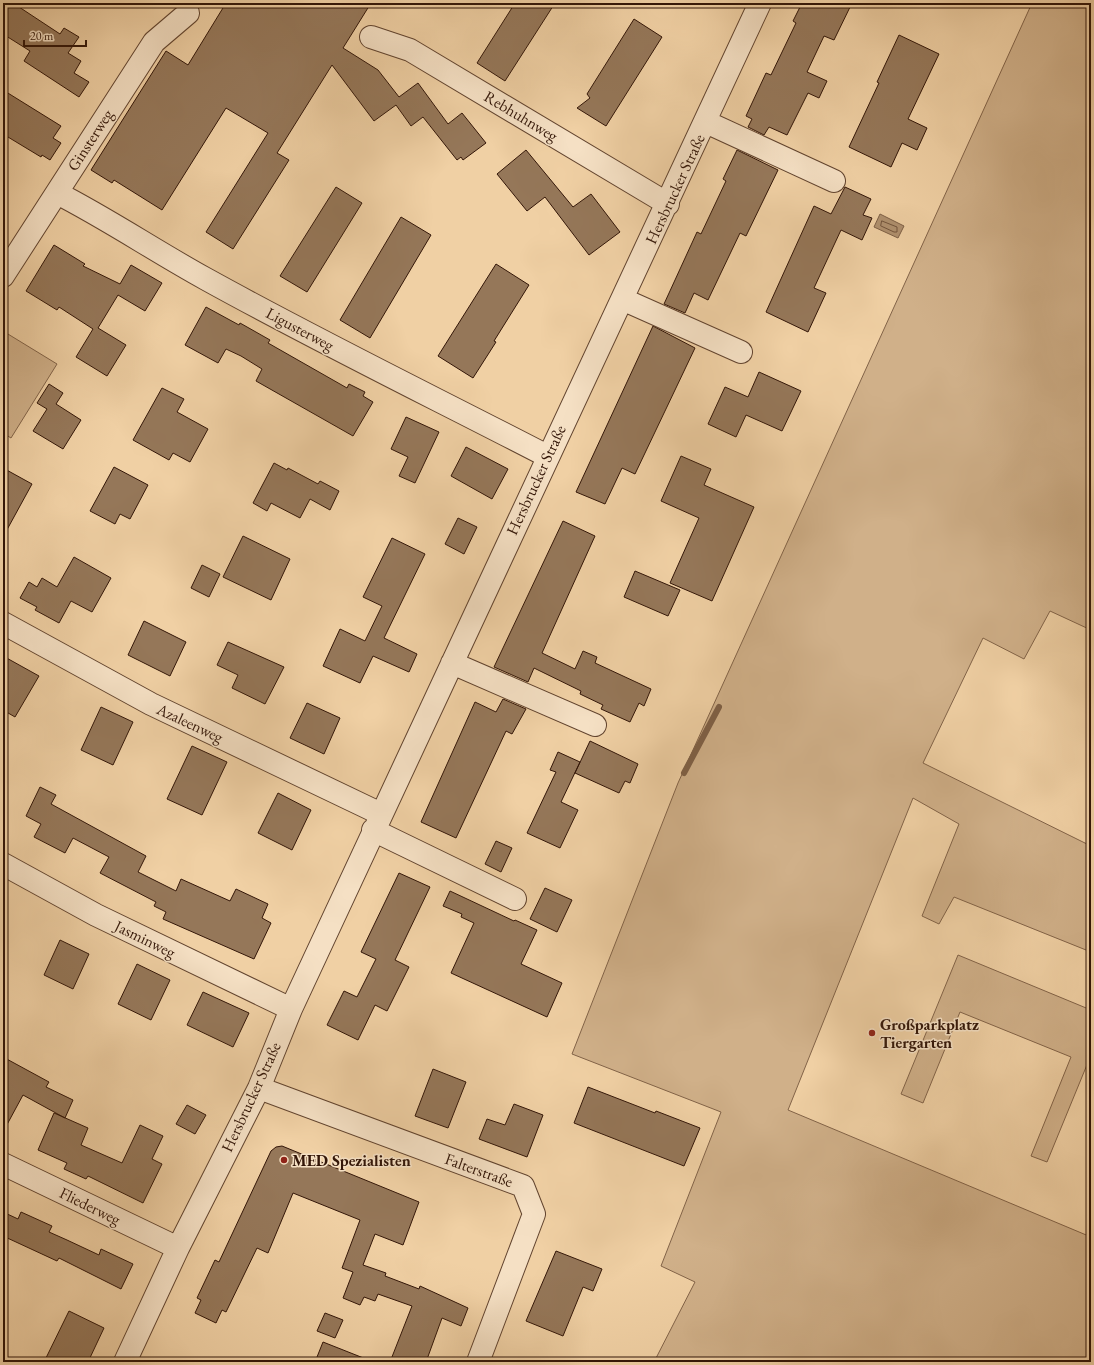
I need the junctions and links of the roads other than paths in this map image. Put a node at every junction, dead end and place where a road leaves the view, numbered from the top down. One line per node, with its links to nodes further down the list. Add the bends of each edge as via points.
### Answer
1 (760, 3): 4 (street, Hersbrucker Straße)
2 (188, 13): 6 (street, Ginsterweg, via 154,42)
3 (371, 37): 7 (street, Rebhuhnweg, via 410,50)
4 (706, 122): 5 (street, Hersbrucker Straße); 7 (street, Hersbrucker Straße)
5 (834, 181)
6 (57, 193): 8 (street, Ginsterweg); 11 (street, Ligusterweg, via 98,214 205,279)
7 (668, 204): 9 (street, Hersbrucker Straße)
8 (3, 276)
9 (622, 299): 10 (street); 11 (street, Hersbrucker Straße)
10 (740, 352)
11 (547, 456): 13 (street, Hersbrucker Straße)
12 (3, 623): 15 (street, Azaleenweg)
13 (452, 663): 14 (street); 15 (street, Hersbrucker Straße)
14 (595, 725)
15 (377, 822): 17 (street); 18 (street, Hersbrucker Straße)
16 (3, 864): 18 (street, Jasminweg, via 96,915)
17 (515, 899)
18 (290, 1009): 19 (street, Hersbrucker Straße)
19 (259, 1088): 21 (street, Hersbrucker Straße); 23 (street, Falterstraße, via 523,1186 534,1214)
20 (3, 1164): 21 (street, Fliederweg)
21 (178, 1248): 22 (street, Hersbrucker Straße)
22 (125, 1362)
23 (478, 1362)

